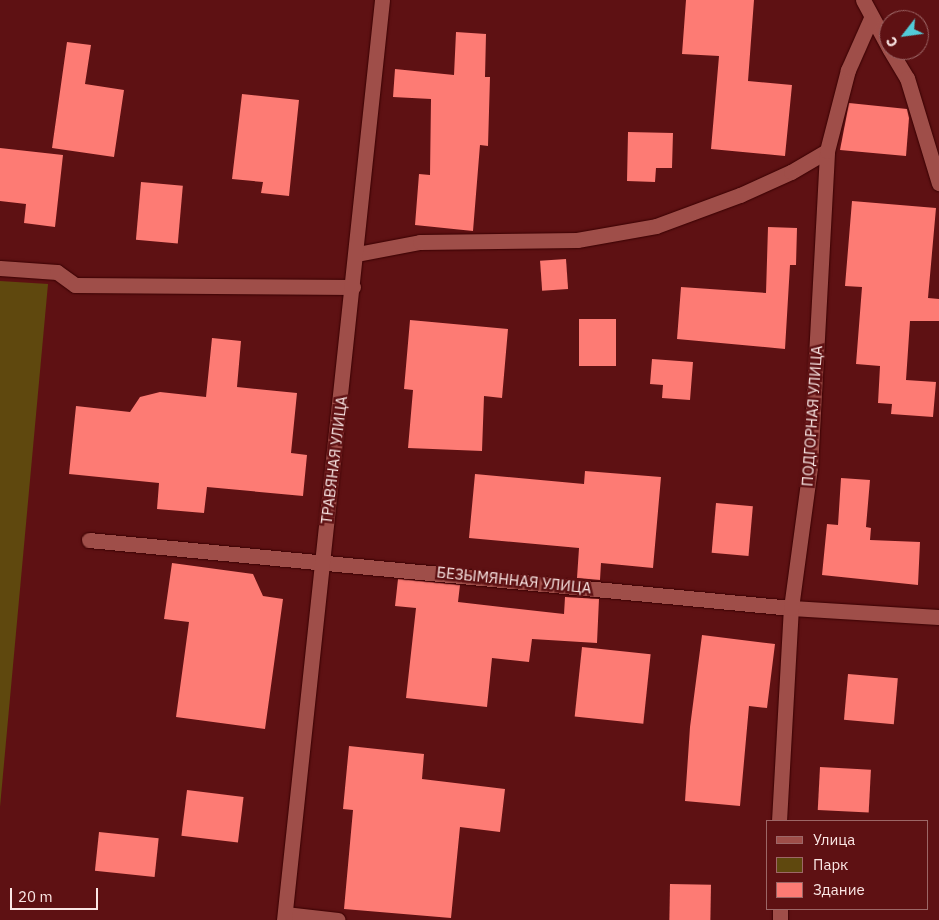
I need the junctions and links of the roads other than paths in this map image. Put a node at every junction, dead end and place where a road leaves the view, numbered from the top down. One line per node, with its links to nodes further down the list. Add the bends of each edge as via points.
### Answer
1 (382, 0): 8 (street, ТРАВЯНАЯ УЛИЦА)
2 (863, 0): 3 (street)
3 (871, 18): 4 (street); 6 (street, ПОДГОРНАЯ УЛИЦА, via 848,70)
4 (879, 31)
5 (896, 60): 7 (street, via 907,78)
6 (827, 151): 8 (street, via 740,195 656,226 577,240 420,242); 13 (street, ПОДГОРНАЯ УЛИЦА, via 810,467)
7 (939, 183)
8 (357, 254): 10 (street, ТРАВЯНАЯ УЛИЦА)
9 (0, 268): 10 (street, via 57,272 75,285)
10 (353, 288): 12 (street, ТРАВЯНАЯ УЛИЦА)
11 (89, 540): 12 (street, БЕЗЫМЯННАЯ УЛИЦА)
12 (321, 561): 13 (street, БЕЗЫМЯННАЯ УЛИЦА); 16 (street, ТРАВЯНАЯ УЛИЦА)
13 (791, 608): 14 (street, БЕЗЫМЯННАЯ УЛИЦА); 15 (street, ПОДГОРНАЯ УЛИЦА)
14 (939, 617)
15 (779, 820)
16 (285, 917): 17 (street)
17 (338, 920)

